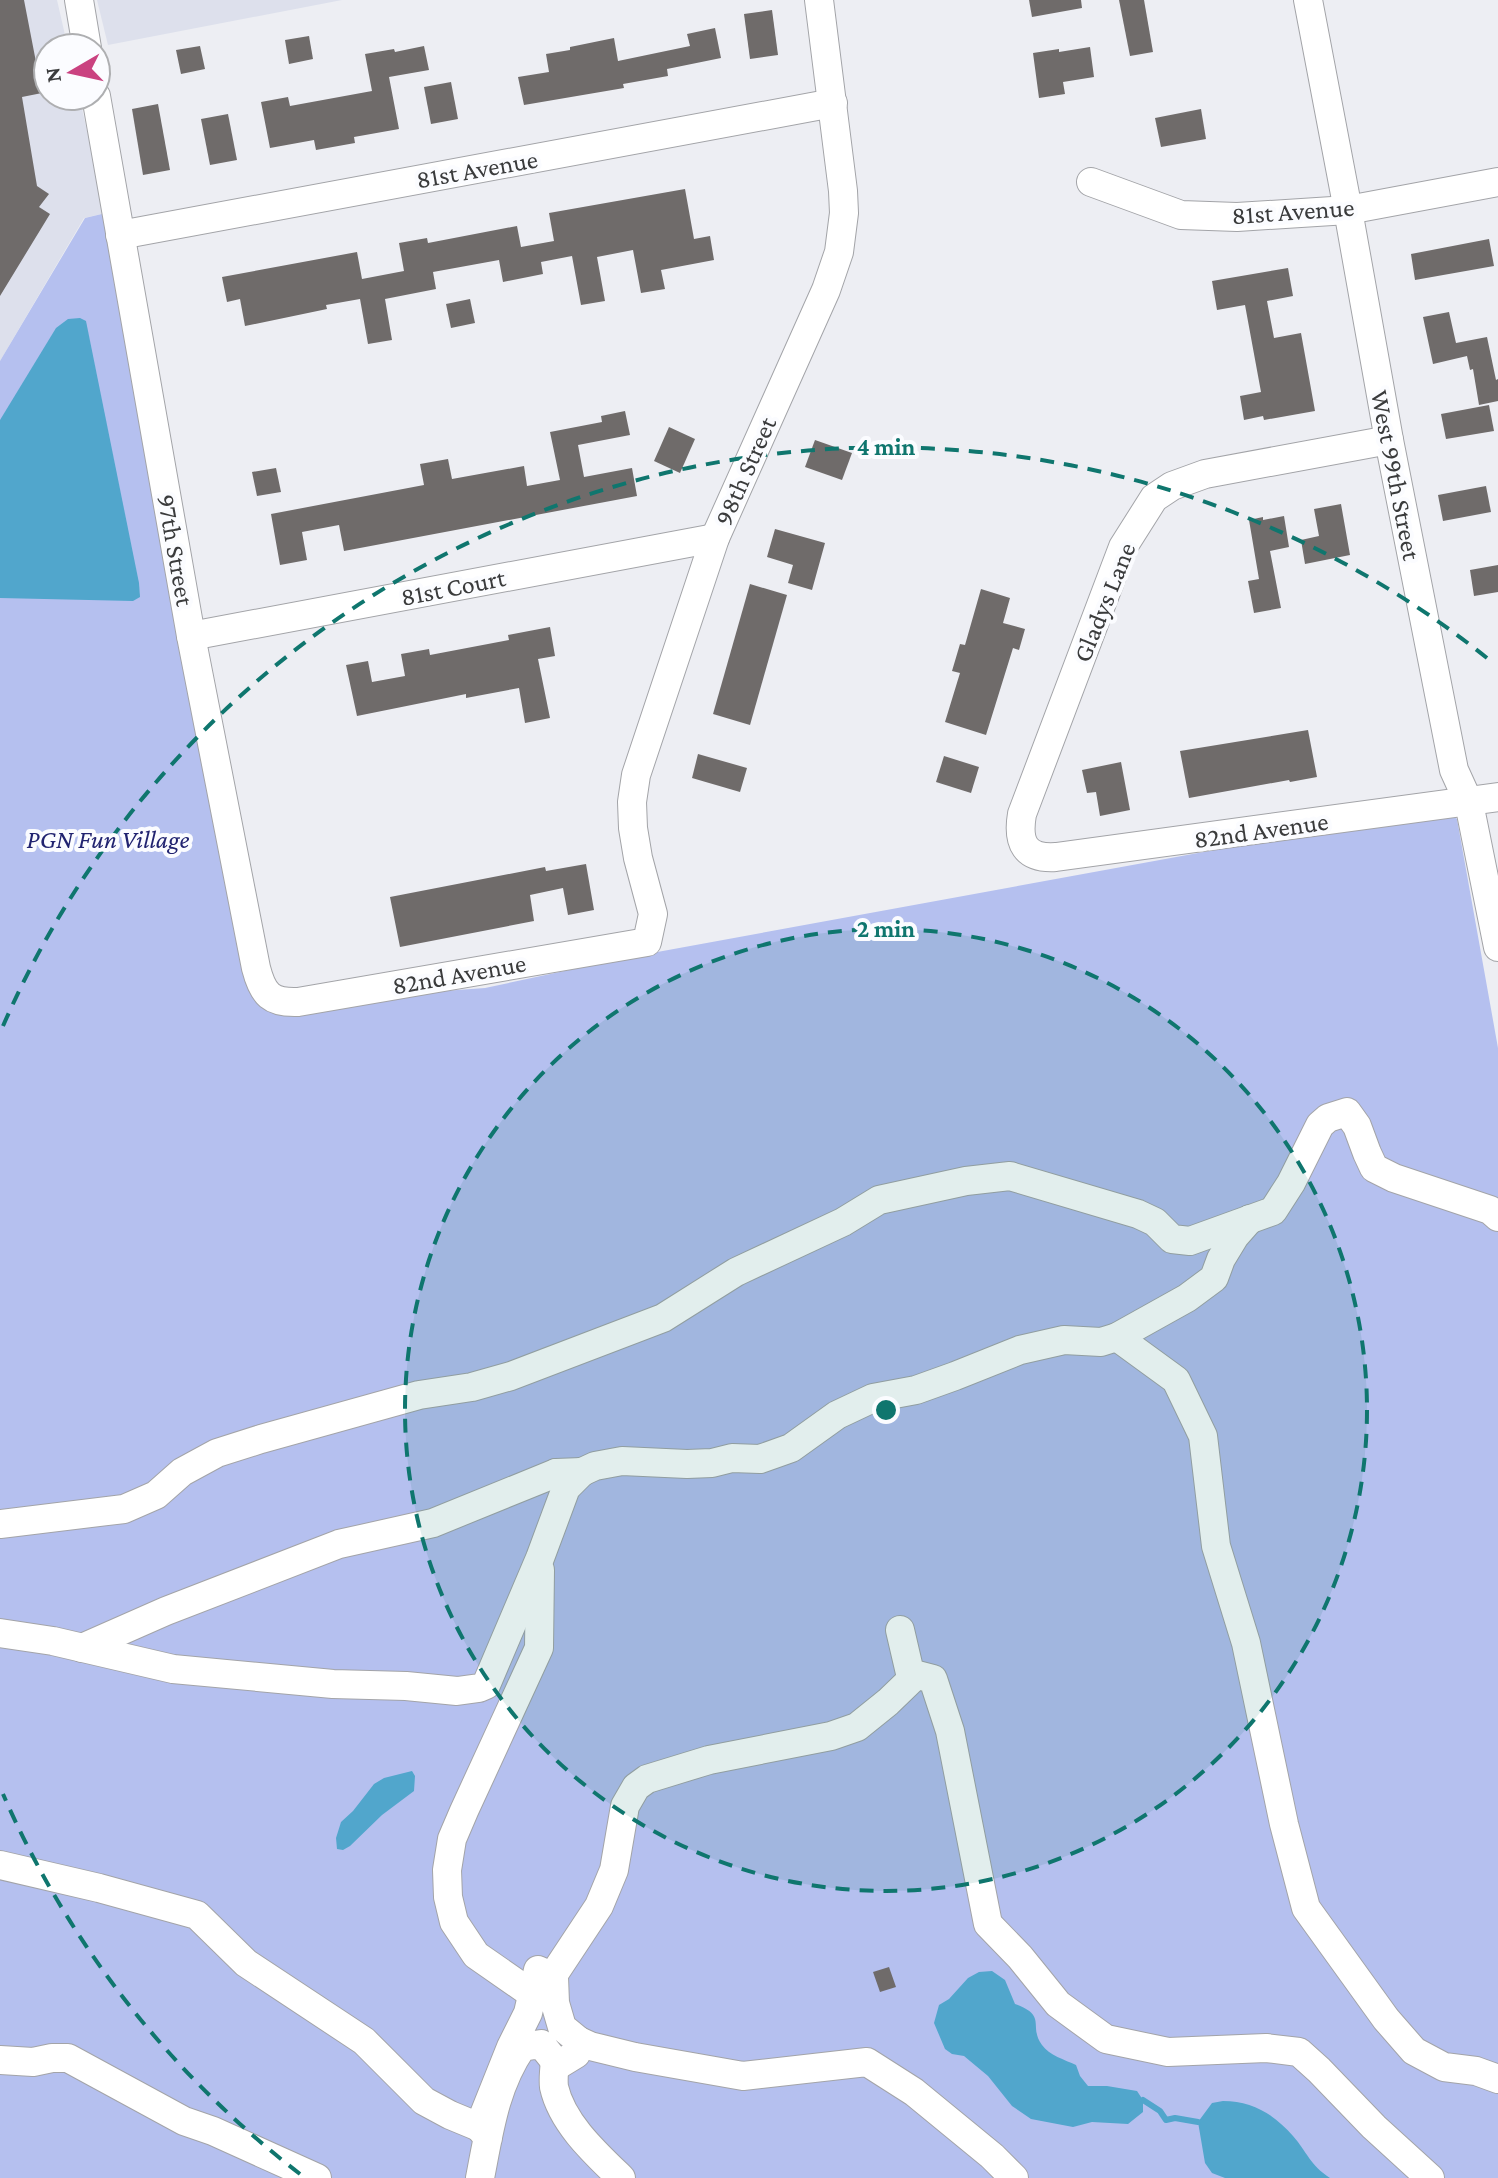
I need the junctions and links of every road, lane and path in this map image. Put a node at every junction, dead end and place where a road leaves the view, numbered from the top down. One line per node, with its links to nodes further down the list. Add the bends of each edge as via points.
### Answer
1 (79, 0): 4 (street)
2 (819, 0): 5 (street, 98th Street)
3 (1308, 0): 9 (street, West 99th Street)
4 (84, 32)
5 (833, 103): 10 (street, 81st Avenue); 12 (street, 98th Street, via 844,213 839,252)
6 (99, 112): 10 (street, 97th Street)
7 (1091, 182): 9 (street, 81st Avenue, via 1181,215)
8 (1498, 182): 9 (street, 81st Avenue)
9 (1348, 210): 11 (street, West 99th Street)
10 (120, 235): 13 (street, 97th Street)
11 (1389, 440): 15 (street, West 99th Street, via 1454,770); 16 (street, Gladys Lane, via 1205,474 1154,498 1123,547 1022,814)
12 (715, 538): 13 (street, 81st Court); 17 (street, 98th Street, via 636,775 633,828 653,914)
13 (191, 636): 19 (street, 97th Street, via 256,968)
14 (1498, 797): 15 (street, 82nd Avenue)
15 (1469, 803): 16 (street, 82nd Avenue, via 1056,857 1043,858); 18 (street, West 99th Street)
16 (1026, 848)
17 (647, 942): 19 (street, 82nd Avenue, via 298,1002)
18 (1498, 947)
19 (272, 998)
20 (1498, 1217): 21 (street, via 1374,1168 1347,1112 1320,1125 1273,1211)
21 (1251, 1218): 22 (street, via 1235,1236 1214,1278); 24 (street, via 1190,1241 1172,1239 1138,1214 1010,1176 879,1200 736,1272 663,1318 511,1376 419,1395 217,1453 182,1472 156,1495 124,1509)
22 (1117, 1344): 23 (street, via 1064,1340 1020,1350 916,1390 873,1398 837,1415 791,1448 760,1459 622,1461); 35 (street, via 1176,1380 1203,1436 1216,1546 1246,1643 1306,1908 1414,2051 1444,2067)
23 (568, 1478): 25 (street); 28 (street, via 433,1523 339,1544)
24 (0, 1524)
25 (540, 1558): 28 (street, via 486,1685 479,1688 333,1684 173,1669); 31 (street, via 539,1648 452,1839 447,1870 454,1922 476,1955)
26 (900, 1630): 29 (street, via 910,1673)
27 (0, 1633): 28 (street)
28 (82, 1648)
29 (916, 1675): 31 (street, via 857,1727 709,1760 636,1787 625,1806 614,1870 599,1906); 41 (street, via 933,1679 950,1731 988,1924 1058,2004 1106,2039 1168,2052 1299,2052)
30 (0, 1865): 36 (street, via 197,1915 246,1963 364,2041 424,2101)
31 (542, 1985): 32 (street, via 554,1977 562,2027); 36 (street, via 511,2047)
32 (579, 2041): 34 (street, via 576,2054 558,2065); 40 (street, via 743,2076 867,2062 914,2092)
33 (0, 2060): 37 (street, via 33,2062 59,2050 184,2121)
34 (555, 2061): 36 (street, via 541,2044 522,2047); 39 (street, via 553,2084 561,2106 579,2135)
35 (1498, 2079)
36 (484, 2133): 38 (street)
37 (317, 2178)
38 (480, 2178)
39 (621, 2178)
40 (1014, 2178)
41 (1430, 2178)

